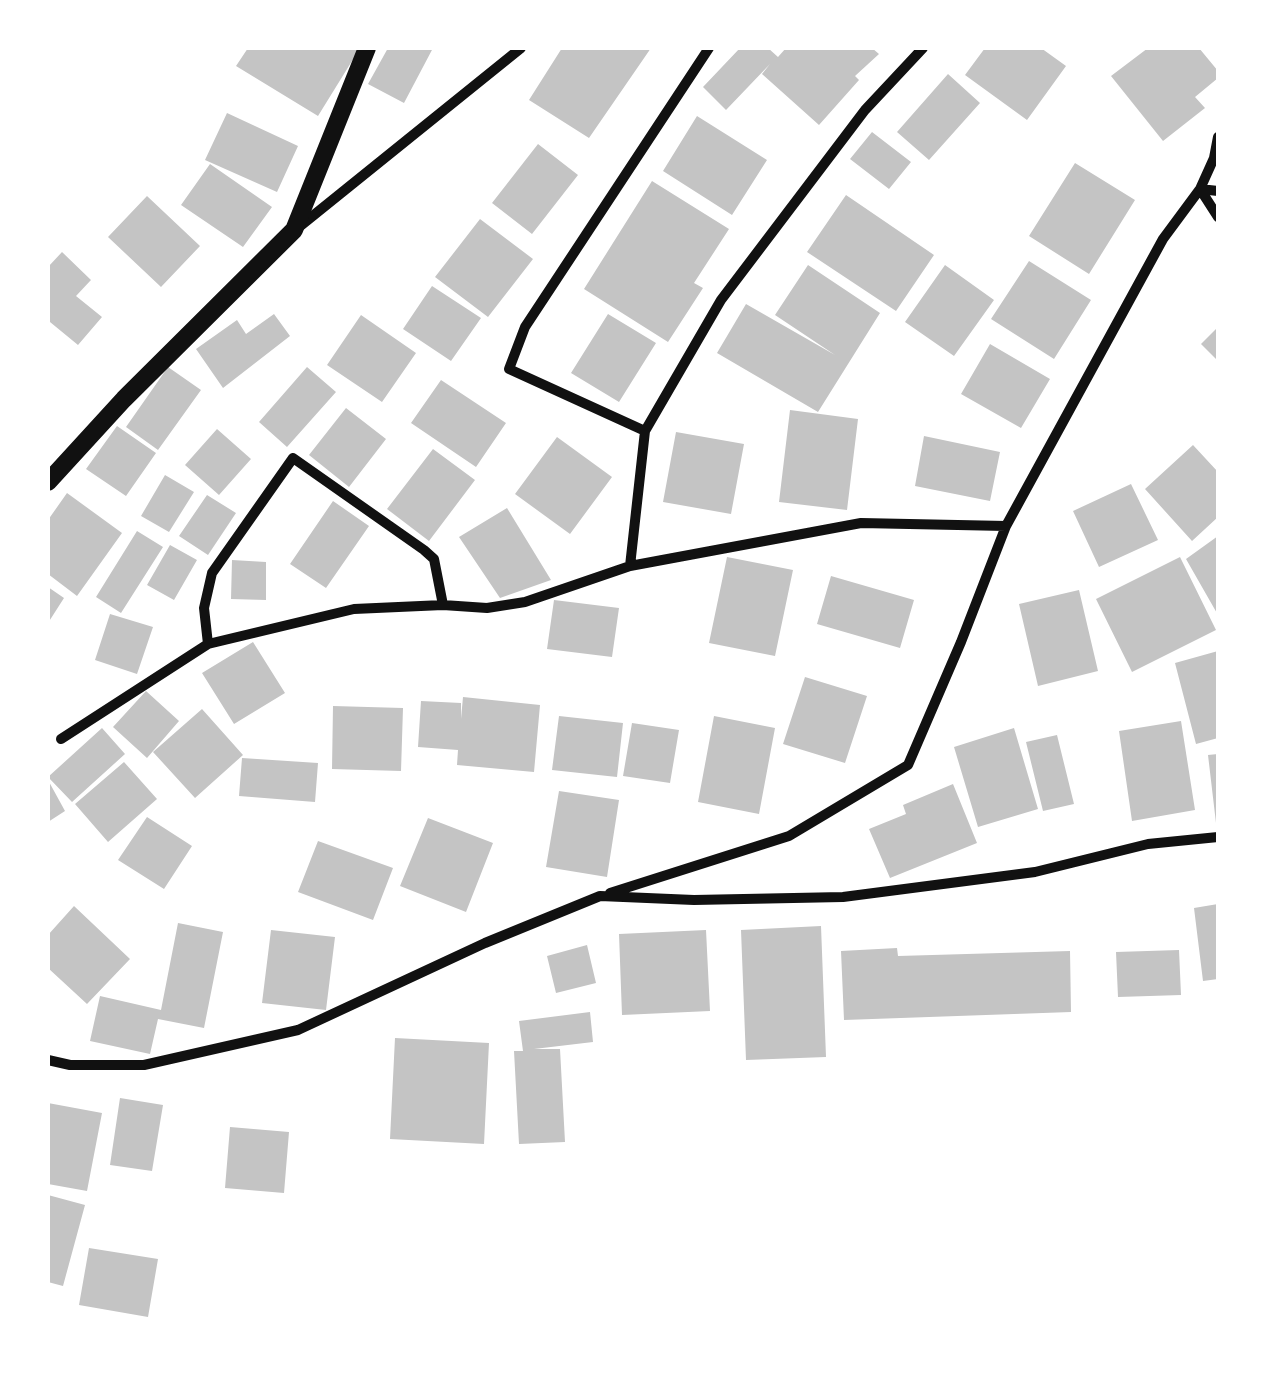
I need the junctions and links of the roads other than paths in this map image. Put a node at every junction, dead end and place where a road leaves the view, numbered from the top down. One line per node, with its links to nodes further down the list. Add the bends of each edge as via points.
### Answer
1 (367, 48): 9 (street)
2 (521, 48): 9 (street)
3 (709, 48): 10 (street, via 525,327 509,369)
4 (924, 48): 10 (street, via 865,110 742,271)
5 (1218, 137): 6 (street)
6 (1200, 189): 7 (street); 8 (street); 12 (street, via 1163,239)
7 (1218, 191)
8 (1218, 217)
9 (294, 230): 11 (street)
10 (645, 431): 13 (street)
11 (48, 482)
12 (1006, 526): 13 (street, via 861,523); 18 (street, via 908,765 789,836)
13 (630, 566): 14 (street, via 525,602)
14 (443, 605): 15 (street, via 354,609); 15 (street, via 434,560 424,550 292,458 212,572 204,608)
15 (208, 644): 16 (street)
16 (61, 739)
17 (1218, 837): 18 (street, via 1148,844 1035,872 842,897)
18 (600, 896): 19 (street, via 298,1030 144,1065)
19 (48, 1060)

